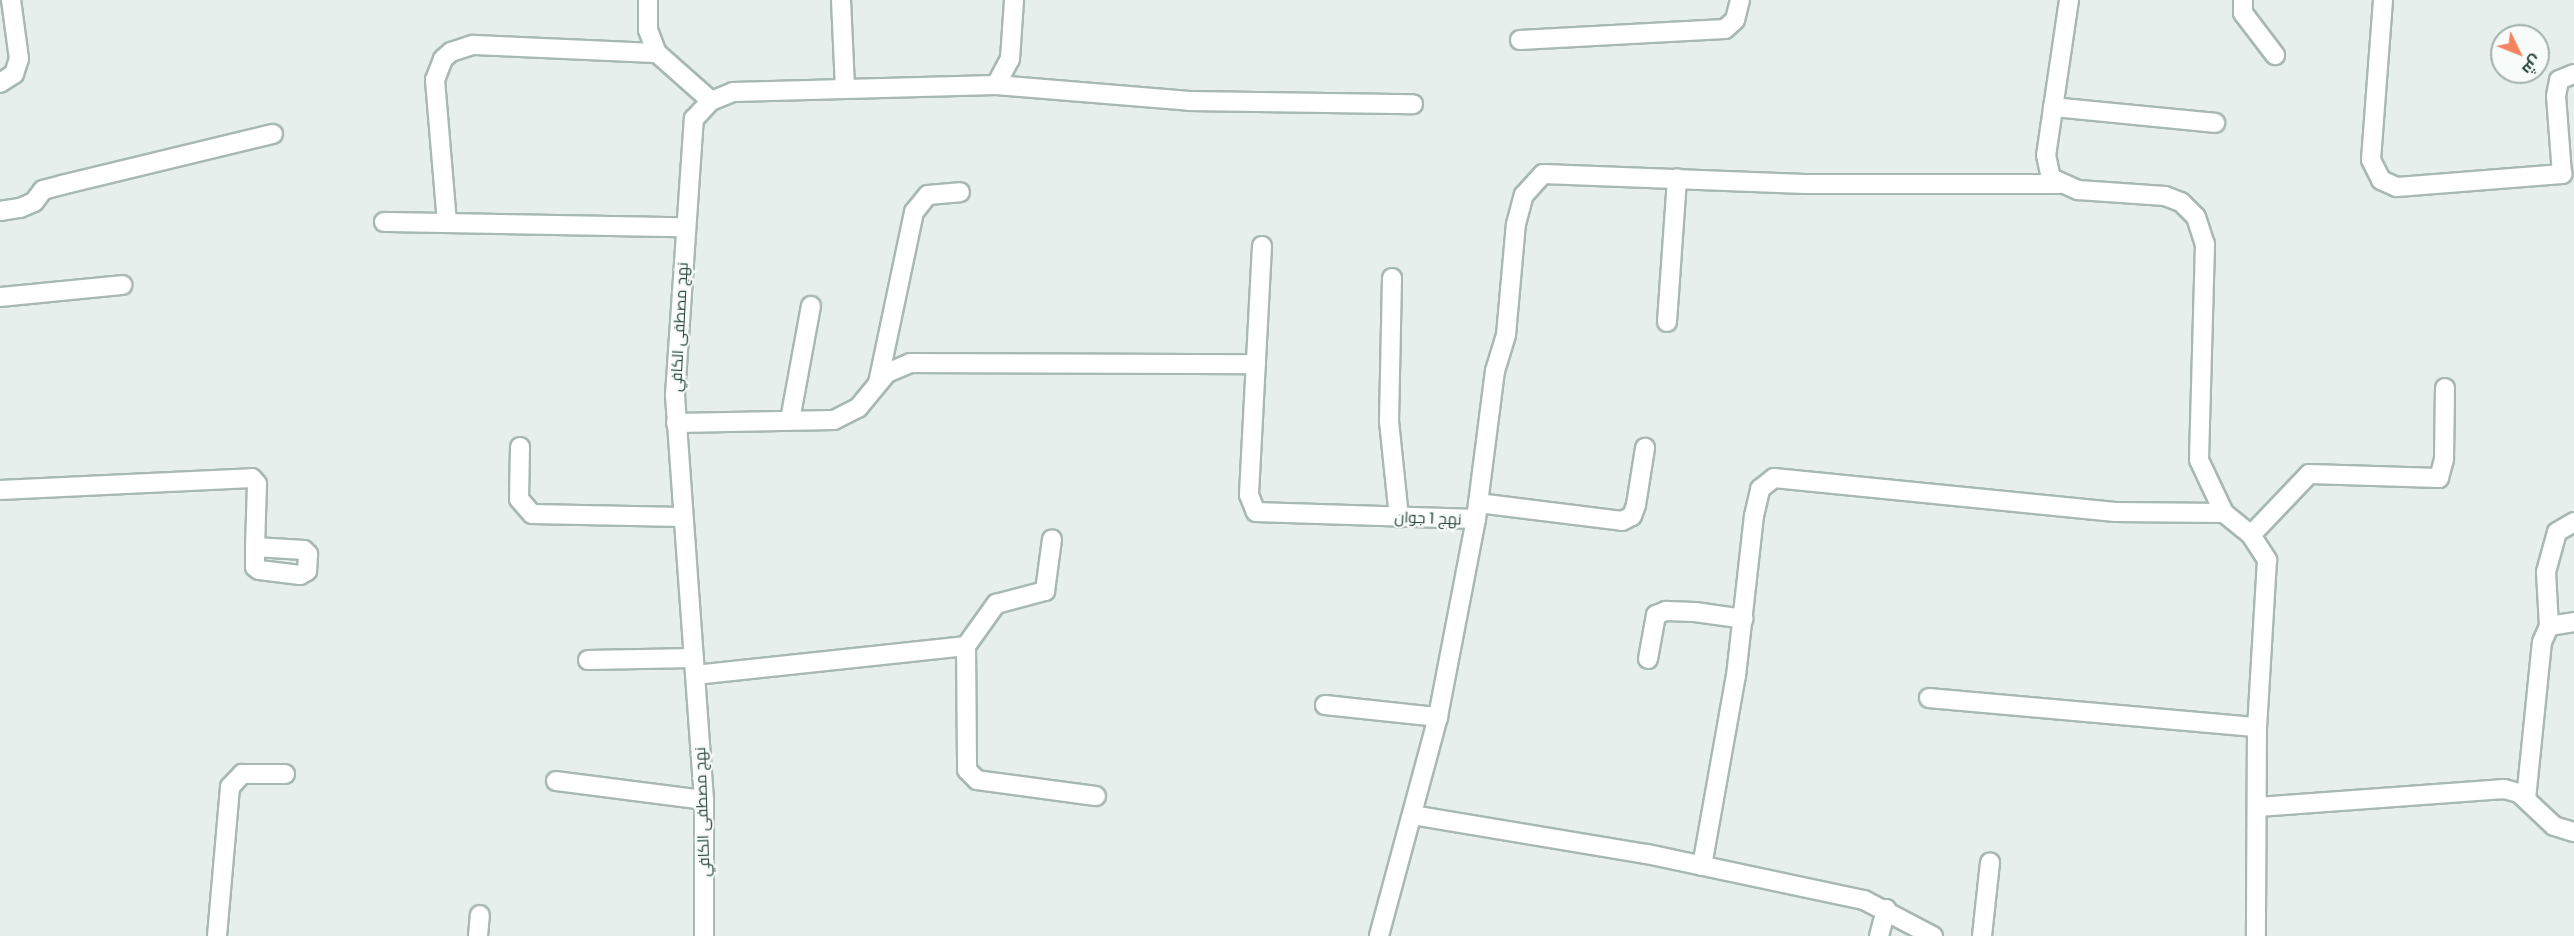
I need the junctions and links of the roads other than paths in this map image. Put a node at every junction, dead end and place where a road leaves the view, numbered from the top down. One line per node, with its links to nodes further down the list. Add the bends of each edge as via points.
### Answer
1 (11, 0): 13 (street, via 19,59 14,74)
2 (648, 0): 10 (street, via 648,30)
3 (841, 0): 15 (street)
4 (1014, 0): 14 (street, via 1010,59)
5 (1740, 0): 9 (street, via 1735,20 1725,29)
6 (2069, 0): 18 (street)
7 (2243, 0): 11 (street, via 2243,13)
8 (2382, 0): 12 (street, via 2371,160 2381,180 2397,187 2562,174 2556,96 2559,80)
9 (1520, 40)
10 (657, 53): 16 (street); 26 (street, via 473,45 451,51 443,59 435,80)
11 (2275, 55)
12 (2574, 74)
13 (0, 83)
14 (996, 85): 15 (street); 17 (street, via 1189,101)
15 (845, 88): 16 (street, via 733,92)
16 (711, 101): 27 (street, نهج مصطفى الكافي, via 694,119)
17 (1413, 104)
18 (2053, 107): 19 (street); 22 (street, via 2046,168)
19 (2215, 123)
20 (273, 134): 24 (street, via 43,190 34,202)
21 (1677, 178): 22 (street, via 1805,184); 33 (street); 42 (street, via 1557,172 1543,174 1524,195)
22 (2059, 184): 43 (street, via 2078,190 2165,196 2181,202 2196,218 2205,244 2199,460)
23 (960, 192): 35 (street, via 928,195 914,212)
24 (0, 211)
25 (384, 222): 26 (street)
26 (447, 223): 27 (street)
27 (685, 227): 38 (street, نهج مصطفى الكافي)
28 (1262, 246): 34 (street, نهج 1 جوان)
29 (1392, 278): 45 (street, via 1389,421)
30 (122, 285): 31 (street)
31 (0, 297)
32 (811, 306): 37 (street)
33 (1667, 322)
34 (1256, 364): 35 (street, via 910,363 887,373); 45 (street, نهج 1 جوان, via 1249,495 1256,512)
35 (878, 384): 37 (street, via 847,416)
36 (2445, 388): 47 (street, via 2444,459 2439,478 2309,474)
37 (790, 420): 38 (street)
38 (676, 423): 44 (street, نهج مصطفى الكافي)
39 (520, 447): 44 (street, via 519,499 532,514)
40 (1645, 448): 42 (street, via 1636,505 1632,516 1622,521)
41 (0, 490): 49 (street, via 252,478 257,484)
42 (1477, 511): 45 (street, نهج 1 جوان); 59 (street, نهج 1 جوان)
43 (2224, 513): 47 (street); 50 (street, via 2115,512 1774,478 1760,489 1756,507)
44 (681, 516): 56 (street, نهج مصطفى الكافي)
45 (1399, 517)
46 (2574, 522): 52 (street, via 2556,532 2546,572)
47 (2251, 535): 60 (street, via 2267,560)
48 (1052, 539): 53 (street, via 1045,591 996,604)
49 (255, 547)
50 (1744, 619): 54 (street, via 1695,612 1656,615); 70 (street)
51 (2574, 622): 52 (street)
52 (2549, 626): 65 (street, via 2542,642)
53 (966, 646): 56 (street); 63 (street, via 967,770 977,780)
54 (1648, 659)
55 (588, 660): 56 (street)
56 (694, 666): 64 (street, نهج مصطفى الكافي)
57 (1929, 698): 60 (street)
58 (1325, 705): 59 (street)
59 (1438, 717): 67 (street, نهج 1 جوان)
60 (2257, 727): 66 (street)
61 (285, 774): 73 (street, via 242,774 230,787)
62 (556, 781): 64 (street)
63 (1096, 796)
64 (704, 800): 75 (street, نهج مصطفى الكافي)
65 (2526, 800): 66 (street, via 2519,793 2504,789); 68 (street, via 2554,825)
66 (2258, 807): 80 (street)
67 (1413, 815): 70 (street); 76 (street, نهج 1 جوان)
68 (2574, 832)
69 (1990, 862): 79 (street)
70 (1702, 866): 71 (street, via 1864,900)
71 (1886, 909): 77 (street); 78 (street)
72 (480, 915): 74 (street)
73 (217, 936)
74 (478, 936)
75 (704, 936)
76 (1379, 936)
77 (1879, 936)
78 (1933, 936)
79 (1982, 936)
80 (2256, 936)

